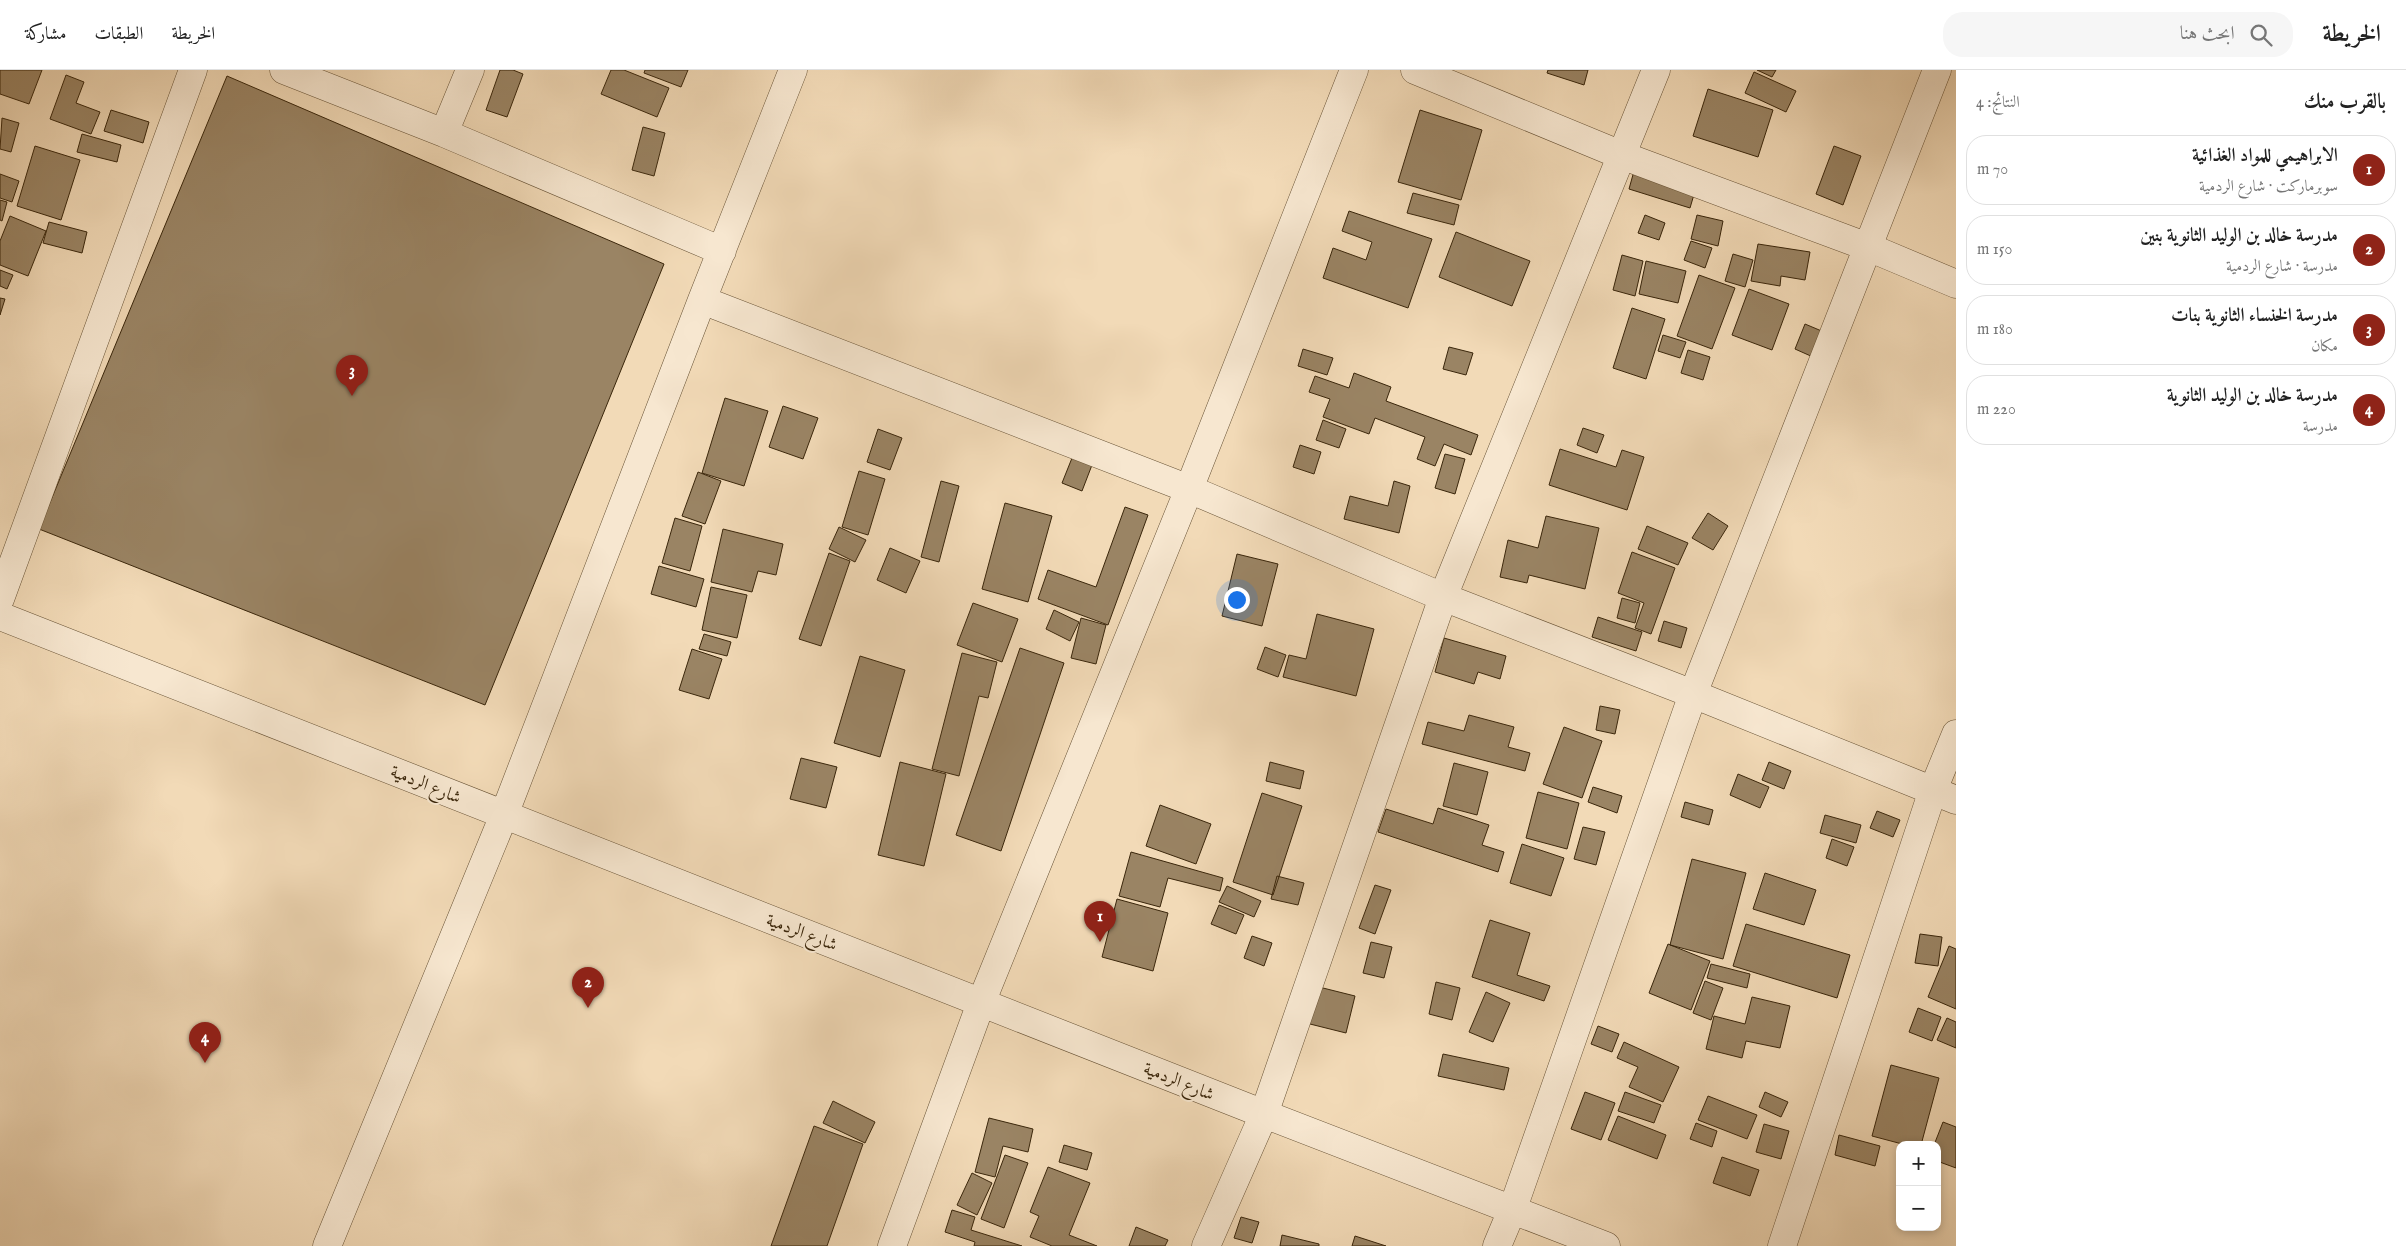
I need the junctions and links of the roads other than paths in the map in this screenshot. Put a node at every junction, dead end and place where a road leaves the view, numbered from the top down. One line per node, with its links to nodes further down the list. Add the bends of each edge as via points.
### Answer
1 (193, 70): 17 (street)
2 (284, 70): 9 (street)
3 (470, 70): 9 (street)
4 (793, 70): 12 (street)
5 (1354, 70): 15 (street)
6 (1415, 70): 10 (street)
7 (1656, 70): 10 (street)
8 (1937, 70): 11 (street)
9 (444, 133): 12 (street)
10 (1621, 155): 11 (street); 16 (street)
11 (1868, 247): 13 (street); 19 (street)
12 (722, 251): 14 (street)
13 (1956, 284)
14 (702, 300): 15 (street); 22 (street)
15 (1189, 489): 16 (street); 23 (street)
16 (1443, 597): 19 (street); 24 (street)
17 (0, 599)
18 (0, 616): 22 (street, شارع الردمية)
19 (1693, 694): 21 (street); 25 (street)
20 (1956, 734): 21 (street)
21 (1945, 795): 31 (street)
22 (504, 815): 23 (street, شارع الردمية); 26 (street)
23 (981, 1003): 24 (street, شارع الردمية); 27 (street)
24 (1264, 1114): 25 (street, شارع الردمية); 28 (street)
25 (1513, 1208): 29 (street); 30 (street, شارع الردمية)
26 (327, 1246)
27 (892, 1246)
28 (1206, 1246)
29 (1497, 1246)
30 (1606, 1246)
31 (1782, 1246)

